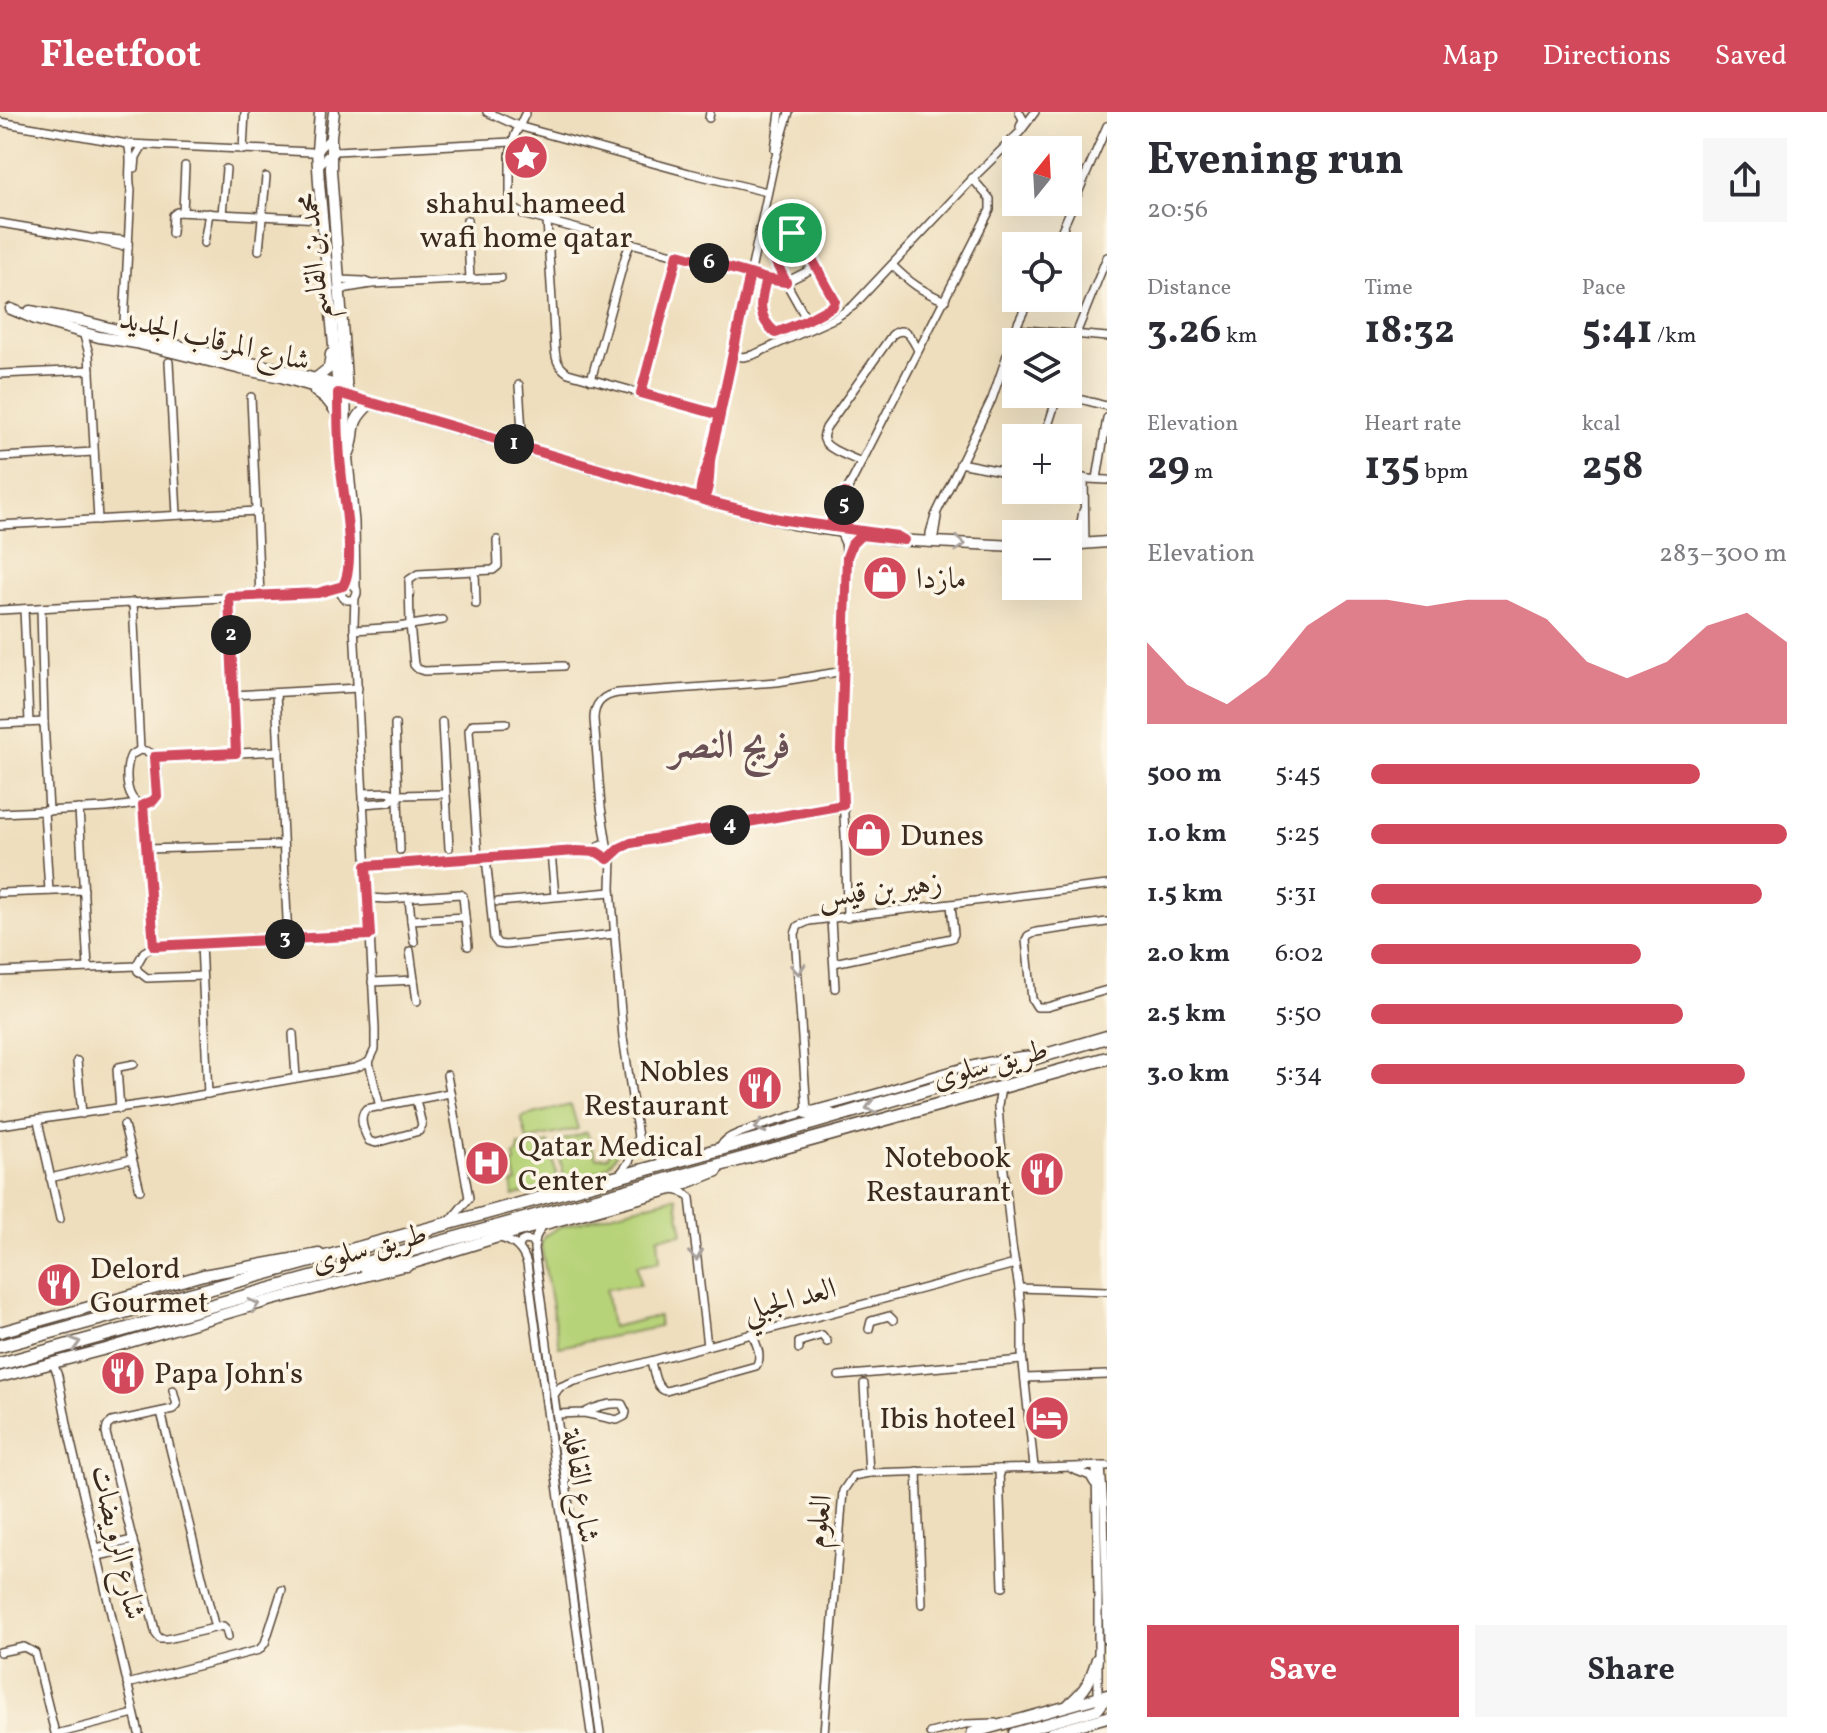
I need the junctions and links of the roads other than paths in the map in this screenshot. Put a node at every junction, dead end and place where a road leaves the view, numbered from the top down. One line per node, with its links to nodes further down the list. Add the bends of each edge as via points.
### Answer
1 (245, 112): 18 (street)
2 (320, 112): 19 (street, محمد بن القاسم)
3 (334, 112): 14 (street, محمد بن القاسم)
4 (487, 112): 11 (street)
5 (526, 112): 11 (street)
6 (780, 112): 21 (street)
7 (789, 112): 21 (street)
8 (1019, 112): 13 (street, via 1023,122)
9 (1035, 112): 13 (street)
10 (0, 122): 16 (street)
11 (518, 126): 15 (street); 28 (street)
12 (1107, 126): 37 (street)
13 (1015, 135): 26 (street)
14 (331, 136): 19 (street); 20 (street, محمد بن القاسم)
15 (512, 142): 20 (street); 35 (street, via 513,208)
16 (128, 144): 17 (street); 27 (street)
17 (143, 145): 18 (street); 27 (street)
18 (243, 150): 19 (street)
19 (312, 151): 23 (street, محمد بن القاسم)
20 (334, 155): 23 (street); 52 (street, محمد بن القاسم)
21 (774, 163): 28 (street)
22 (185, 166): 29 (street)
23 (318, 168): 33 (street, محمد بن القاسم)
24 (226, 169): 31 (street)
25 (266, 177): 32 (street)
26 (972, 178): 45 (street); 53 (street, via 990,199 990,210)
27 (131, 190): 41 (street)
28 (767, 192): 47 (street)
29 (183, 212): 30 (street); 38 (street, via 173,215)
30 (209, 213): 31 (street); 40 (street)
31 (222, 214): 32 (street)
32 (263, 216): 33 (street); 42 (street)
33 (321, 219): 56 (street, محمد بن القاسم)
34 (467, 220): 49 (street)
35 (547, 221): 39 (street); 72 (street, via 556,360 568,373)
36 (0, 223): 41 (street)
37 (1061, 232)
38 (172, 233)
39 (629, 242): 43 (street); 72 (street)
40 (204, 243)
41 (127, 244): 59 (street)
42 (259, 250)
43 (678, 254): 47 (street); 76 (street)
44 (1107, 257): 58 (street)
45 (892, 265): 53 (street, via 921,290); 66 (street, via 841,314 753,355)
46 (816, 267): 51 (street); 51 (street, via 798,234 789,234 770,251); 55 (street, via 835,303)
47 (750, 274): 50 (street); 66 (street)
48 (501, 278): 49 (street)
49 (470, 279): 52 (street)
50 (766, 279): 51 (street); 55 (street, via 760,307 772,331 779,333)
51 (786, 282): 55 (street)
52 (339, 286): 75 (street, محمد بن القاسم)
53 (945, 301): 64 (street)
54 (5, 308): 57 (street, شارع المرقاب الجديد); 59 (street, شارع المرقاب الجديد)
55 (807, 320)
56 (333, 325): 71 (street, via 330,364); 75 (street, محمد بن القاسم)
57 (64, 327): 59 (street); 60 (street, شارع المرقاب الجديد)
58 (1078, 328)
59 (120, 330): 71 (street, شارع المرقاب الجديد)
60 (83, 332): 62 (street, شارع المرقاب الجديد); 65 (street)
61 (1082, 335): 63 (street)
62 (99, 337): 65 (street); 73 (street, شارع المرقاب الجديد)
63 (1107, 337)
64 (918, 350): 88 (street); 88 (street, via 909,334 892,335 826,428 830,447)
65 (89, 354): 69 (street)
66 (733, 355): 81 (street)
67 (169, 362): 96 (street)
68 (1002, 369): 89 (street)
69 (90, 370): 70 (street); 85 (street)
70 (0, 374)
71 (315, 379): 75 (street, شارع المرقاب الجديد)
72 (591, 380): 76 (street)
73 (303, 383): 75 (street, شارع المرقاب الجديد); 80 (street)
74 (519, 385): 84 (street)
75 (342, 390): 78 (street, شارع المرقاب الجديد); 80 (street, محمد بن القاسم); 86 (street, محمد بن القاسم)
76 (641, 393): 81 (street)
77 (251, 397): 95 (street)
78 (371, 403): 84 (street, شارع المرقاب الجديد); 86 (street, via 354,422)
79 (1107, 406): 83 (street, via 1059,400)
80 (338, 414): 110 (street, محمد بن القاسم, via 348,561)
81 (720, 415): 94 (street)
82 (1107, 418): 92 (street)
83 (1049, 424)
84 (523, 447): 94 (street, شارع المرقاب الجديد)
85 (94, 452): 87 (street); 97 (street)
86 (348, 455): 111 (street, محمد بن القاسم)
87 (0, 457)
88 (861, 462): 100 (street, via 832,515)
89 (960, 463): 90 (street); 104 (street, via 936,513)
90 (1002, 471)
91 (1084, 478): 92 (street); 98 (street)
92 (1097, 479): 93 (street)
93 (1107, 480)
94 (702, 499): 100 (street, شارع المرقاب الجديد, via 793,524)
95 (257, 511): 96 (street); 113 (street)
96 (177, 515): 97 (street)
97 (98, 520): 99 (street)
98 (1082, 520)
99 (0, 525)
100 (836, 529): 101 (street, شارع المرقاب الجديد); 103 (street, شارع المرقاب الجديد); 108 (street)
101 (861, 535): 103 (street, شارع المرقاب الجديد); 108 (street)
102 (497, 540): 109 (street, via 498,566)
103 (904, 540): 104 (street, شارع المرقاب الجديد)
104 (932, 542): 107 (street, شارع المرقاب الجديد, one-way to 107)
105 (1107, 542): 106 (street)
106 (1082, 544)
107 (1002, 545)
108 (847, 557): 126 (street)
109 (475, 571): 118 (street); 123 (street, via 413,576)
110 (343, 585): 111 (street); 112 (street); 116 (street)
111 (356, 588): 115 (street)
112 (318, 593): 113 (street); 116 (street)
113 (260, 596): 114 (street)
114 (229, 597): 117 (street); 129 (street)
115 (355, 597): 116 (street); 124 (street)
116 (343, 598): 124 (street)
117 (133, 602): 119 (street); 136 (street)
118 (476, 604)
119 (41, 608): 120 (street); 131 (street)
120 (24, 609): 121 (street); 130 (street)
121 (0, 610)
122 (443, 620): 123 (street)
123 (410, 624): 124 (street); 125 (street, via 414,665 424,671)
124 (354, 627): 127 (street)
125 (563, 666)
126 (844, 671): 145 (street); 152 (street, via 605,696 594,712)
127 (358, 688): 128 (street); 140 (street)
128 (276, 693): 129 (street); 137 (street)
129 (233, 695): 138 (street)
130 (29, 722): 131 (street); 134 (street)
131 (44, 722): 147 (street)
132 (442, 722): 141 (street)
133 (506, 723): 156 (street, via 473,724 468,733)
134 (0, 724)
135 (395, 724): 142 (street)
136 (140, 750): 139 (street); 144 (street, via 128,764 130,794)
137 (279, 751): 138 (street); 149 (street)
138 (236, 753): 139 (street)
139 (154, 757): 144 (street, via 157,796)
140 (363, 793): 142 (street); 143 (street)
141 (445, 794): 142 (street); 150 (street)
142 (398, 795): 143 (street, via 389,802); 153 (street)
143 (363, 804): 157 (street)
144 (141, 805): 146 (street); 151 (street)
145 (843, 805): 155 (street, via 631,843); 169 (street)
146 (79, 809): 147 (street); 159 (street)
147 (47, 811): 148 (street); 161 (street)
148 (0, 813)
149 (283, 845): 151 (street); 175 (street)
150 (449, 848)
151 (147, 849): 178 (street)
152 (601, 849): 154 (street); 155 (street); 160 (street)
153 (400, 850)
154 (551, 853): 156 (street); 163 (street)
155 (612, 856): 160 (street)
156 (482, 858): 157 (street); 173 (street, via 494,939 501,945)
157 (366, 866): 165 (street)
158 (1107, 885): 167 (street, زهير بن قيس)
159 (84, 890): 161 (street); 183 (street)
160 (611, 890): 163 (street); 173 (street)
161 (49, 891): 162 (street)
162 (0, 893)
163 (555, 896): 166 (street)
164 (409, 898): 165 (street); 168 (street, via 460,894); 171 (street)
165 (368, 900): 174 (street)
166 (498, 902)
167 (951, 905): 169 (street, زهير بن قيس); 181 (street, via 952,938)
168 (465, 917): 171 (street); 179 (street)
169 (847, 918): 170 (street, زهير بن قيس)
170 (831, 919): 181 (street); 208 (street, زهير بن قيس, one-way to 208, via 796,929)
171 (411, 920): 176 (street)
172 (1107, 922): 189 (street, via 1036,932 1026,940 1037,1007)
173 (615, 934): 214 (street)
174 (370, 935): 175 (street); 187 (street)
175 (288, 939): 177 (street)
176 (414, 942)
177 (201, 944): 178 (street); 185 (street)
178 (154, 946): 182 (street)
179 (468, 946)
180 (410, 951): 186 (street)
181 (834, 963): 188 (street)
182 (136, 966): 183 (street); 185 (street, via 147,978)
183 (88, 968): 184 (street)
184 (0, 972)
185 (202, 976): 203 (street)
186 (414, 980): 187 (street); 190 (street)
187 (372, 982): 196 (street, via 375,1049)
188 (835, 988)
189 (1107, 990)
190 (417, 1001)
191 (293, 1034): 199 (street)
192 (1107, 1037): 193 (highway, طريق سلوى)
193 (1044, 1057): 208 (street, طريق سلوى, via 981,1063); 210 (highway, طريق سلوى, one-way to 210)
194 (1107, 1058): 200 (highway, طريق سلوى)
195 (77, 1061): 209 (street)
196 (369, 1062): 199 (street); 206 (street)
197 (134, 1064): 207 (street, via 117,1069)
198 (447, 1075): 202 (street)
199 (296, 1077): 203 (street)
200 (1002, 1086): 201 (highway, طريق سلوى); 205 (street)
201 (984, 1091): 205 (street); 216 (highway, طريق سلوى)
202 (450, 1093): 204 (street); 223 (street)
203 (208, 1094): 207 (street)
204 (416, 1100): 206 (street); 206 (street, via 419,1131 373,1143 362,1114)
205 (998, 1106): 232 (street)
206 (380, 1107)
207 (120, 1109): 209 (street)
208 (807, 1112): 210 (highway); 215 (street, طريق سلوى, one-way to 215, via 737,1134)
209 (82, 1114): 211 (street)
210 (839, 1116): 215 (highway, طريق سلوى)
211 (38, 1121): 212 (street); 219 (street)
212 (0, 1125)
213 (124, 1125): 217 (street)
214 (638, 1137): 218 (street, via 652,1154); 220 (street, via 629,1162)
215 (718, 1150): 218 (highway, طريق سلوى)
216 (748, 1158): 221 (street, طريق سلوى); 234 (highway, طريق سلوى)
217 (132, 1159): 219 (street); 222 (street)
218 (678, 1161): 220 (highway, طريق سلوى)
219 (50, 1178): 225 (street)
220 (615, 1179): 224 (highway, طريق سلوى)
221 (672, 1189): 227 (street, طريق سلوى); 247 (street, one-way to 247, via 690,1198)
222 (140, 1190)
223 (473, 1203): 224 (street); 226 (street, طريق سلوى)
224 (491, 1213): 226 (highway, طريق سلوى)
225 (60, 1219)
226 (449, 1222): 231 (highway, طريق سلوى)
227 (543, 1225): 228 (street, طريق سلوى); 229 (street)
228 (498, 1237): 230 (street); 233 (street, طريق سلوى)
229 (534, 1246): 230 (street, via 525,1240); 257 (street, شارع القافلة)
230 (519, 1247): 291 (street, شارع القافلة, via 527,1264)
231 (353, 1251): 242 (street, طريق سلوى, via 203,1275); 246 (highway, طريق سلوى)
232 (1015, 1264): 235 (street); 237 (street, العد الجبلي)
233 (407, 1265): 234 (highway); 251 (street, طريق سلوى, one-way to 233)
234 (342, 1268): 252 (highway, طريق سلوى, one-way to 234)
235 (1019, 1288): 236 (street); 249 (street)
236 (1107, 1291)
237 (872, 1302): 238 (street); 239 (street, العد الجبلي)
238 (878, 1318): 240 (street); 241 (street)
239 (805, 1319): 243 (street, العد الجبلي); 244 (street)
240 (893, 1320)
241 (869, 1329)
242 (0, 1332)
243 (752, 1333): 247 (street, العد الجبلي); 250 (street, via 760,1355 756,1366 666,1391 660,1389)
244 (809, 1338): 245 (street, via 822,1335); 248 (street, via 799,1342)
245 (827, 1342)
246 (0, 1346)
247 (707, 1346): 250 (street, العد الجبلي)
248 (799, 1349)
249 (1022, 1360): 254 (street); 256 (street)
250 (651, 1362): 258 (street, العد الجبلي)
251 (53, 1363): 255 (street, طريق سلوى); 274 (street, شارع الرويضات)
252 (0, 1364)
253 (1107, 1375): 256 (street)
254 (839, 1376)
255 (0, 1377)
256 (1025, 1378): 266 (street)
257 (552, 1379): 258 (street, العد الجبلي); 261 (street, شارع القافلة)
258 (575, 1381): 261 (street, العد الجبلي)
259 (864, 1384): 270 (street)
260 (173, 1390): 262 (street, via 176,1407)
261 (554, 1395): 264 (street, شارع القافلة)
262 (161, 1412): 273 (street, via 112,1422 106,1430); 278 (street)
263 (584, 1413): 263 (street, via 617,1420 626,1412 617,1404); 264 (street)
264 (557, 1414): 292 (street, شارع القافلة)
265 (1101, 1466): 267 (street, العلوم); 272 (street)
266 (1034, 1467): 267 (street, العلوم); 268 (street, العلوم)
267 (1066, 1467): 272 (street, via 1090,1476)
268 (999, 1469): 269 (street, العلوم); 275 (street)
269 (917, 1471): 270 (street, العلوم); 277 (street)
270 (869, 1473): 293 (street, العلوم, via 853,1476 843,1491)
271 (1107, 1478): 272 (street)
272 (1102, 1495): 280 (street); 282 (street)
273 (134, 1544): 274 (street); 278 (street, via 157,1637)
274 (97, 1552): 283 (street, شارع الرويضات)
275 (1003, 1587)
276 (282, 1590): 283 (street, via 259,1650)
277 (922, 1604)
278 (215, 1628): 279 (street, via 224,1627)
279 (228, 1637)
280 (1107, 1637)
281 (0, 1652): 289 (street, via 24,1647 35,1653)
282 (1097, 1659): 284 (street, via 1090,1682); 285 (street)
283 (127, 1684): 286 (street, شارع الرويضات)
284 (1065, 1707): 285 (street); 287 (street)
285 (1103, 1709): 287 (street); 288 (street)
286 (134, 1714): 289 (street); 290 (street, شارع الرويضات)
287 (1011, 1728): 294 (street, via 965,1724); 295 (street)
288 (1056, 1731): 296 (street)
289 (58, 1733)
290 (139, 1733)
291 (591, 1733)
292 (600, 1733)
293 (824, 1733)
294 (930, 1733)
295 (972, 1733)
296 (1077, 1733)

